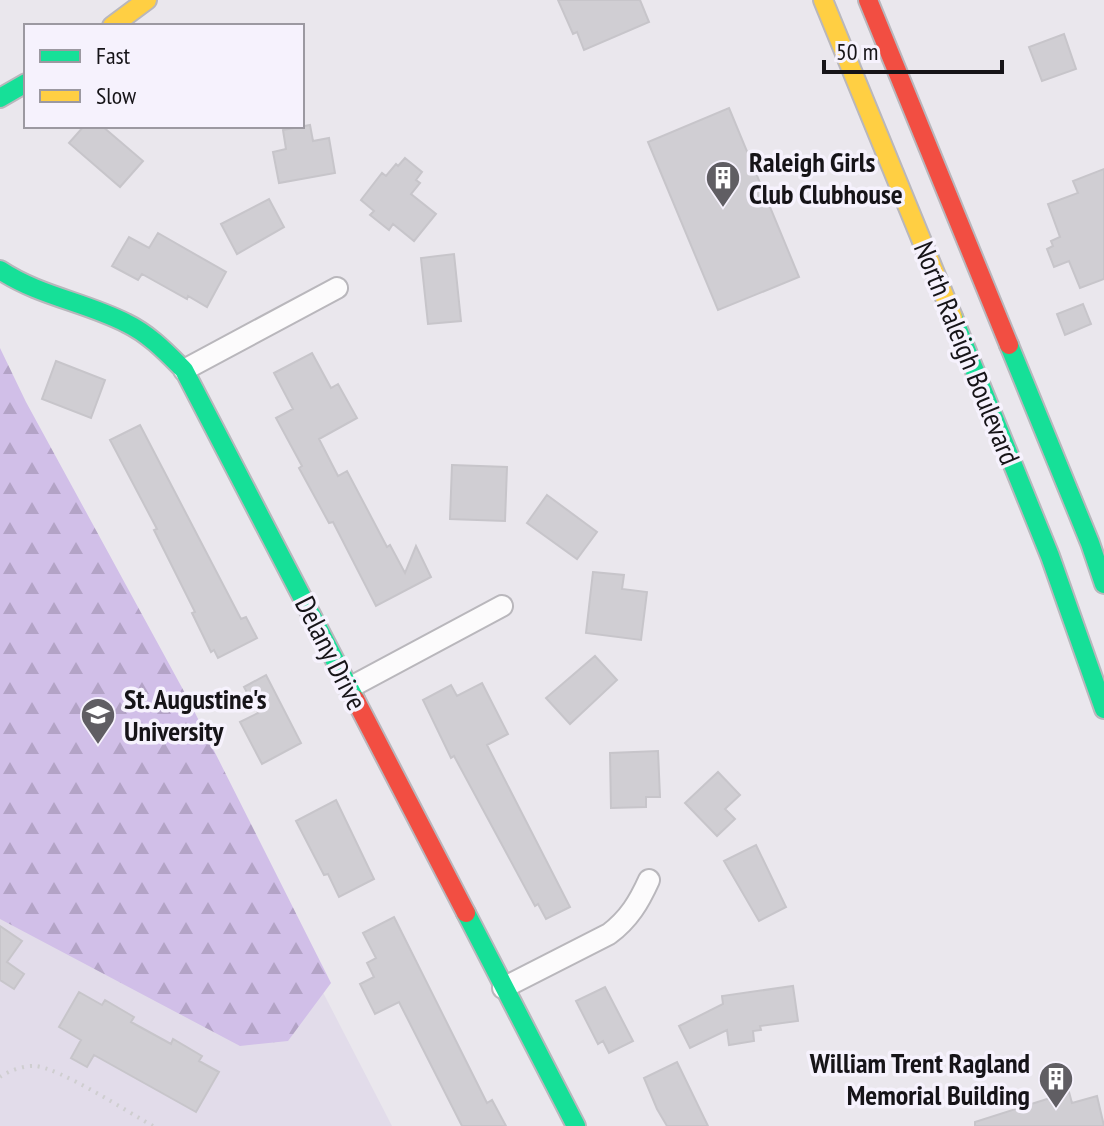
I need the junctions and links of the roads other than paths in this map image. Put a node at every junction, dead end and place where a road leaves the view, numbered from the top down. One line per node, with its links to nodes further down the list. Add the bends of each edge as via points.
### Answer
1 (147, 0): 4 (main road)
2 (823, 0): 13 (main road, North Raleigh Boulevard, via 1050,556)
3 (868, 0): 10 (main road, North Raleigh Boulevard)
4 (115, 24)
5 (24, 84): 6 (main road)
6 (0, 98)
7 (0, 270): 9 (main road, Delany Drive, via 45,294 124,321)
8 (337, 288): 9 (street)
9 (184, 370): 12 (main road, Delany Drive)
10 (1104, 584)
11 (502, 606): 12 (street)
12 (349, 688): 15 (main road, Delany Drive)
13 (1104, 709)
14 (649, 880): 15 (street, via 623,924)
15 (503, 988): 16 (main road, Delany Drive)
16 (576, 1126)

